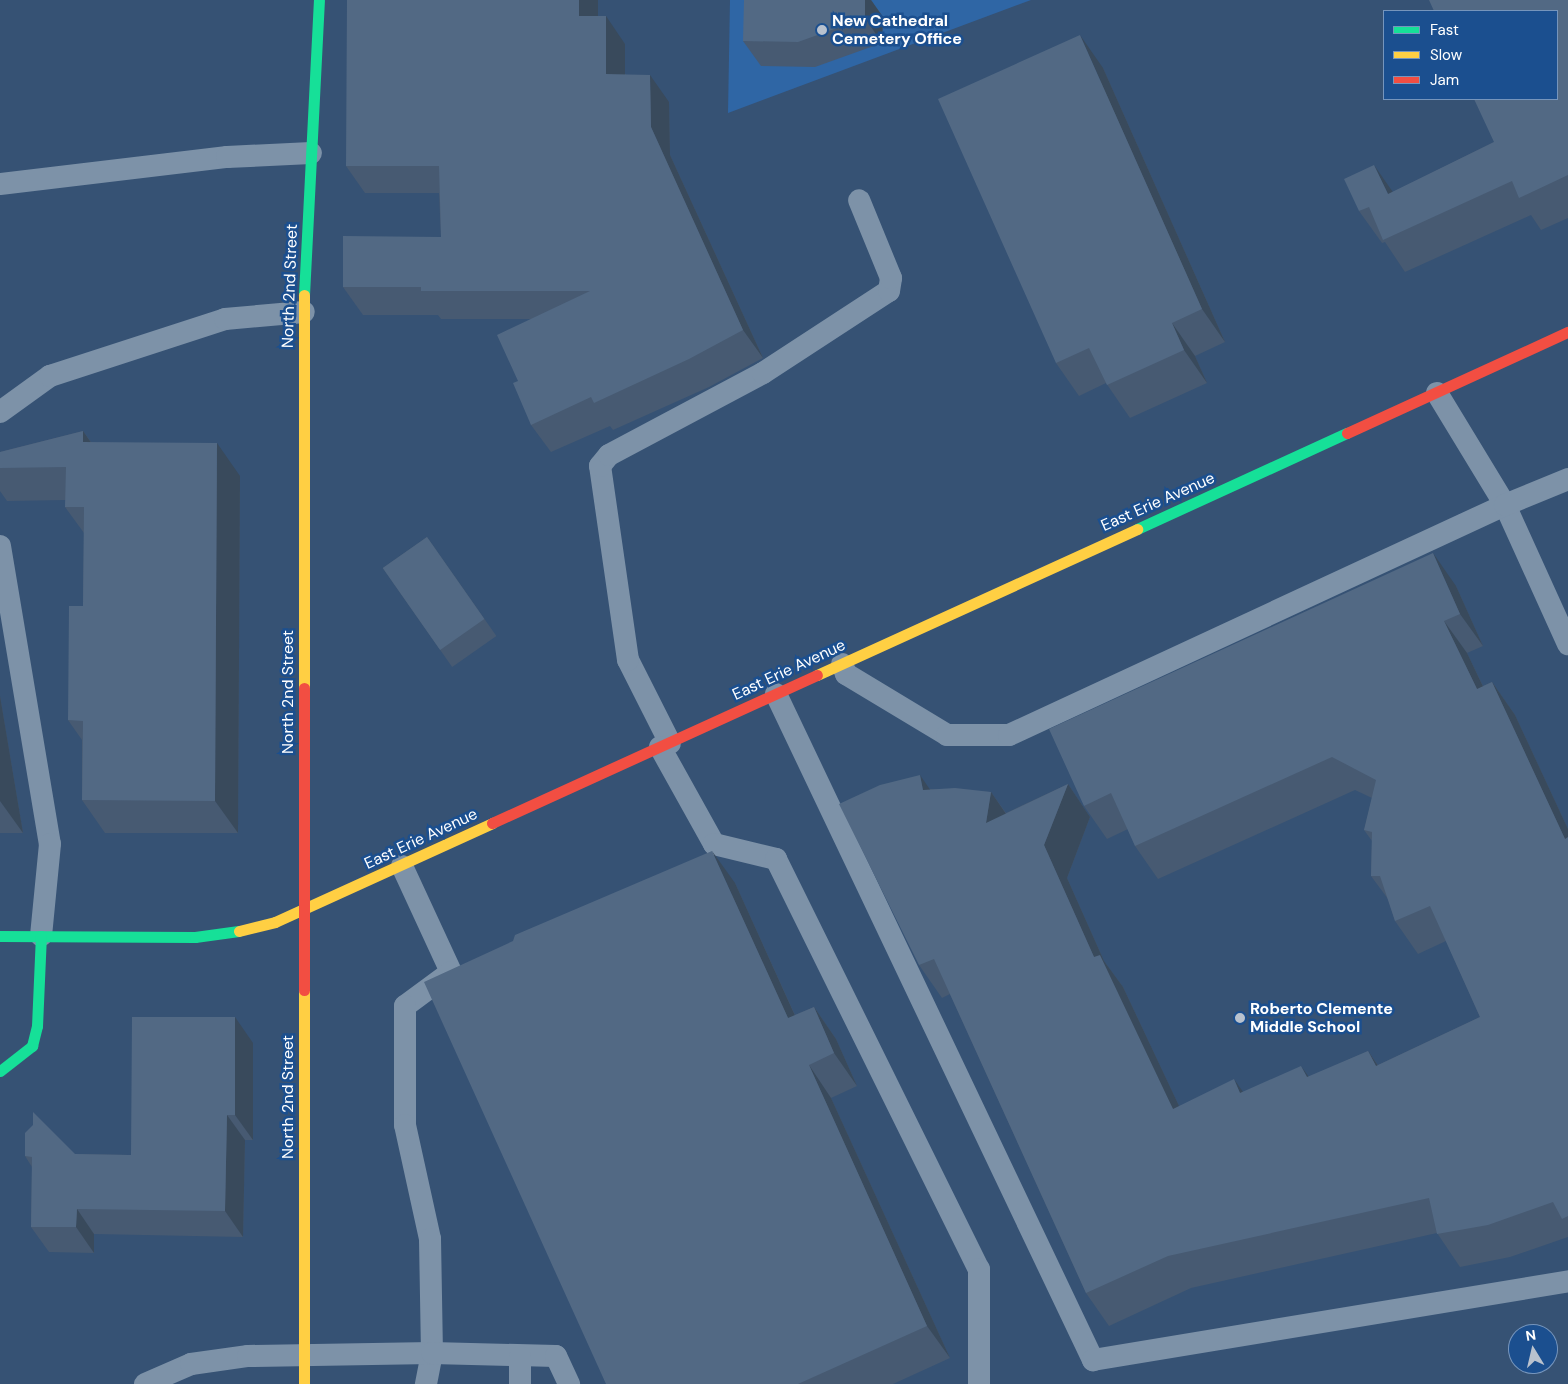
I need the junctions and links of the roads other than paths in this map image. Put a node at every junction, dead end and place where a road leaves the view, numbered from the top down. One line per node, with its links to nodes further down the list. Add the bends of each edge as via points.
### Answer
1 (319, 0): 2 (main road, North 2nd Street)
2 (311, 153): 3 (lane, via 226,157); 5 (main road, North 2nd Street)
3 (0, 184)
4 (858, 200): 15 (lane, via 891,278 889,291 763,373 609,455 600,466 628,660)
5 (304, 312): 8 (lane, via 225,318 50,376); 17 (main road, North 2nd Street)
6 (1568, 332): 7 (main road, East Erie Avenue)
7 (1437, 393): 10 (lane); 13 (main road, East Erie Avenue)
8 (0, 412)
9 (1568, 479): 10 (lane)
10 (1505, 505): 12 (lane); 13 (lane, via 1009,735 947,735 846,674)
11 (0, 546): 19 (lane, via 50,844)
12 (1568, 644)
13 (842, 664): 14 (main road, East Erie Avenue)
14 (776, 694): 15 (main road, East Erie Avenue); 21 (lane, via 1093,1360)
15 (665, 745): 16 (main road, East Erie Avenue); 30 (lane, via 714,844 776,859 979,1269)
16 (402, 866): 17 (main road, East Erie Avenue); 22 (lane, via 452,972 405,1006 406,1125 430,1239)
17 (304, 910): 19 (main road, East Erie Avenue, via 242,931 195,937); 23 (main road, North 2nd Street)
18 (0, 936): 19 (main road, East Erie Avenue)
19 (41, 936): 20 (main road, via 37,1026 32,1046)
20 (0, 1071)
21 (1568, 1282)
22 (432, 1353): 23 (lane); 24 (lane); 27 (lane)
23 (304, 1356): 25 (lane, via 248,1356 191,1364); 26 (main road, North 2nd Street)
24 (520, 1357): 28 (lane); 29 (lane, via 556,1356)
25 (145, 1384)
26 (304, 1384)
27 (426, 1384)
28 (520, 1384)
29 (569, 1384)
30 (979, 1384)

